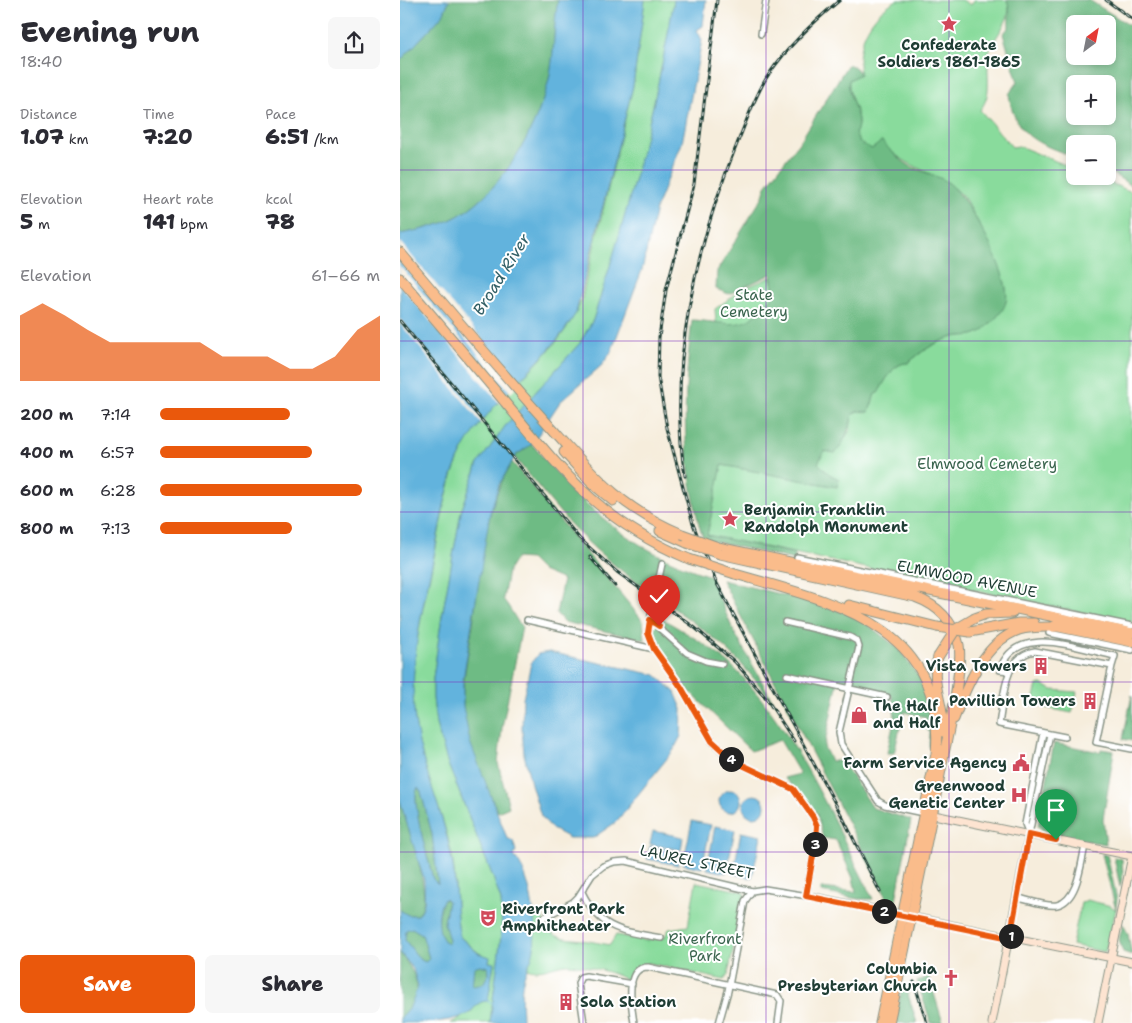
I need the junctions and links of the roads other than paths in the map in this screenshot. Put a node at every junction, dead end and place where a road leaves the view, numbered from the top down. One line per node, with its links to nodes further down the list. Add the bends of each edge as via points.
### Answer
1 (766, 0): 2 (street)
2 (761, 34)
3 (400, 252): 5 (highway)
4 (400, 278): 9 (highway, bridge, via 577,487 614,518 649,540 689,559)
5 (554, 435): 6 (highway, bridge, via 615,495 652,520); 6 (highway, bridge, via 585,476 638,519 687,543)
6 (719, 551): 10 (highway); 28 (highway, via 906,595 937,609 953,628 959,648)
7 (797, 557): 15 (street, ELMWOOD AVENUE)
8 (662, 564): 12 (street)
9 (800, 593): 16 (highway, bridge, via 937,627 970,632 1019,623); 33 (highway, via 859,614 879,626 902,648 920,672 932,700 938,723)
10 (1045, 616): 14 (highway); 33 (highway, bridge, via 1006,612 986,614 956,629 938,657 935,681 944,718)
11 (528, 620): 20 (street)
12 (650, 620): 20 (street, via 648,633); 22 (street, via 688,653)
13 (785, 622): 26 (street, via 854,638 859,647)
14 (1072, 625): 16 (highway); 18 (highway); 19 (highway)
15 (1132, 626)
16 (1058, 627): 28 (highway, via 1017,631 991,648)
17 (1049, 633): 21 (street)
18 (1132, 633)
19 (1132, 642)
20 (654, 649): 40 (street, via 722,752 793,789 813,817 817,826 816,839)
21 (1132, 650)
22 (722, 664)
23 (1112, 666): 24 (street, via 1035,651 1017,658); 24 (street, via 1115,656 1034,641 1008,652 1000,670); 32 (street, via 1096,742)
24 (1010, 672): 29 (street, via 999,724)
25 (787, 676): 26 (street)
26 (849, 688): 27 (street); 34 (street, via 839,738 878,801)
27 (888, 697)
28 (948, 732): 34 (highway)
29 (1044, 733): 30 (street); 35 (street, via 1025,824)
30 (1050, 734): 31 (street); 35 (street)
31 (1065, 737)
32 (1130, 749)
33 (936, 754): 34 (highway)
34 (928, 814): 35 (street); 43 (highway)
35 (1029, 834): 36 (street); 42 (street)
36 (1085, 846): 37 (street); 42 (street, via 1076,886 1063,902 1050,905)
37 (1132, 856): 47 (street)
38 (752, 891): 39 (street, LAUREL STREET, via 626,861 603,866 592,874); 40 (street, LAUREL STREET, via 766,889); 50 (street, via 745,901)
39 (582, 892): 44 (street, LAUREL STREET, via 573,902); 45 (street, via 594,912 615,929)
40 (806, 896): 41 (street, LAUREL STREET)
41 (814, 898): 43 (street, LAUREL STREET)
42 (1018, 898): 46 (street)
43 (908, 915): 46 (street, LAUREL STREET); 55 (highway); 56 (highway)
44 (540, 919)
45 (661, 938)
46 (1010, 938): 47 (street, LAUREL STREET); 57 (street)
47 (1111, 958): 48 (street, LAUREL STREET); 58 (street)
48 (1131, 962)
49 (632, 984): 50 (street, via 636,971 648,967); 51 (street, via 581,977 578,983); 52 (street, via 630,997)
50 (729, 984): 53 (street); 54 (street, via 781,998)
51 (584, 1023)
52 (634, 1023)
53 (719, 1023)
54 (778, 1023)
55 (880, 1023)
56 (889, 1023)
57 (992, 1023)
58 (1098, 1023)

